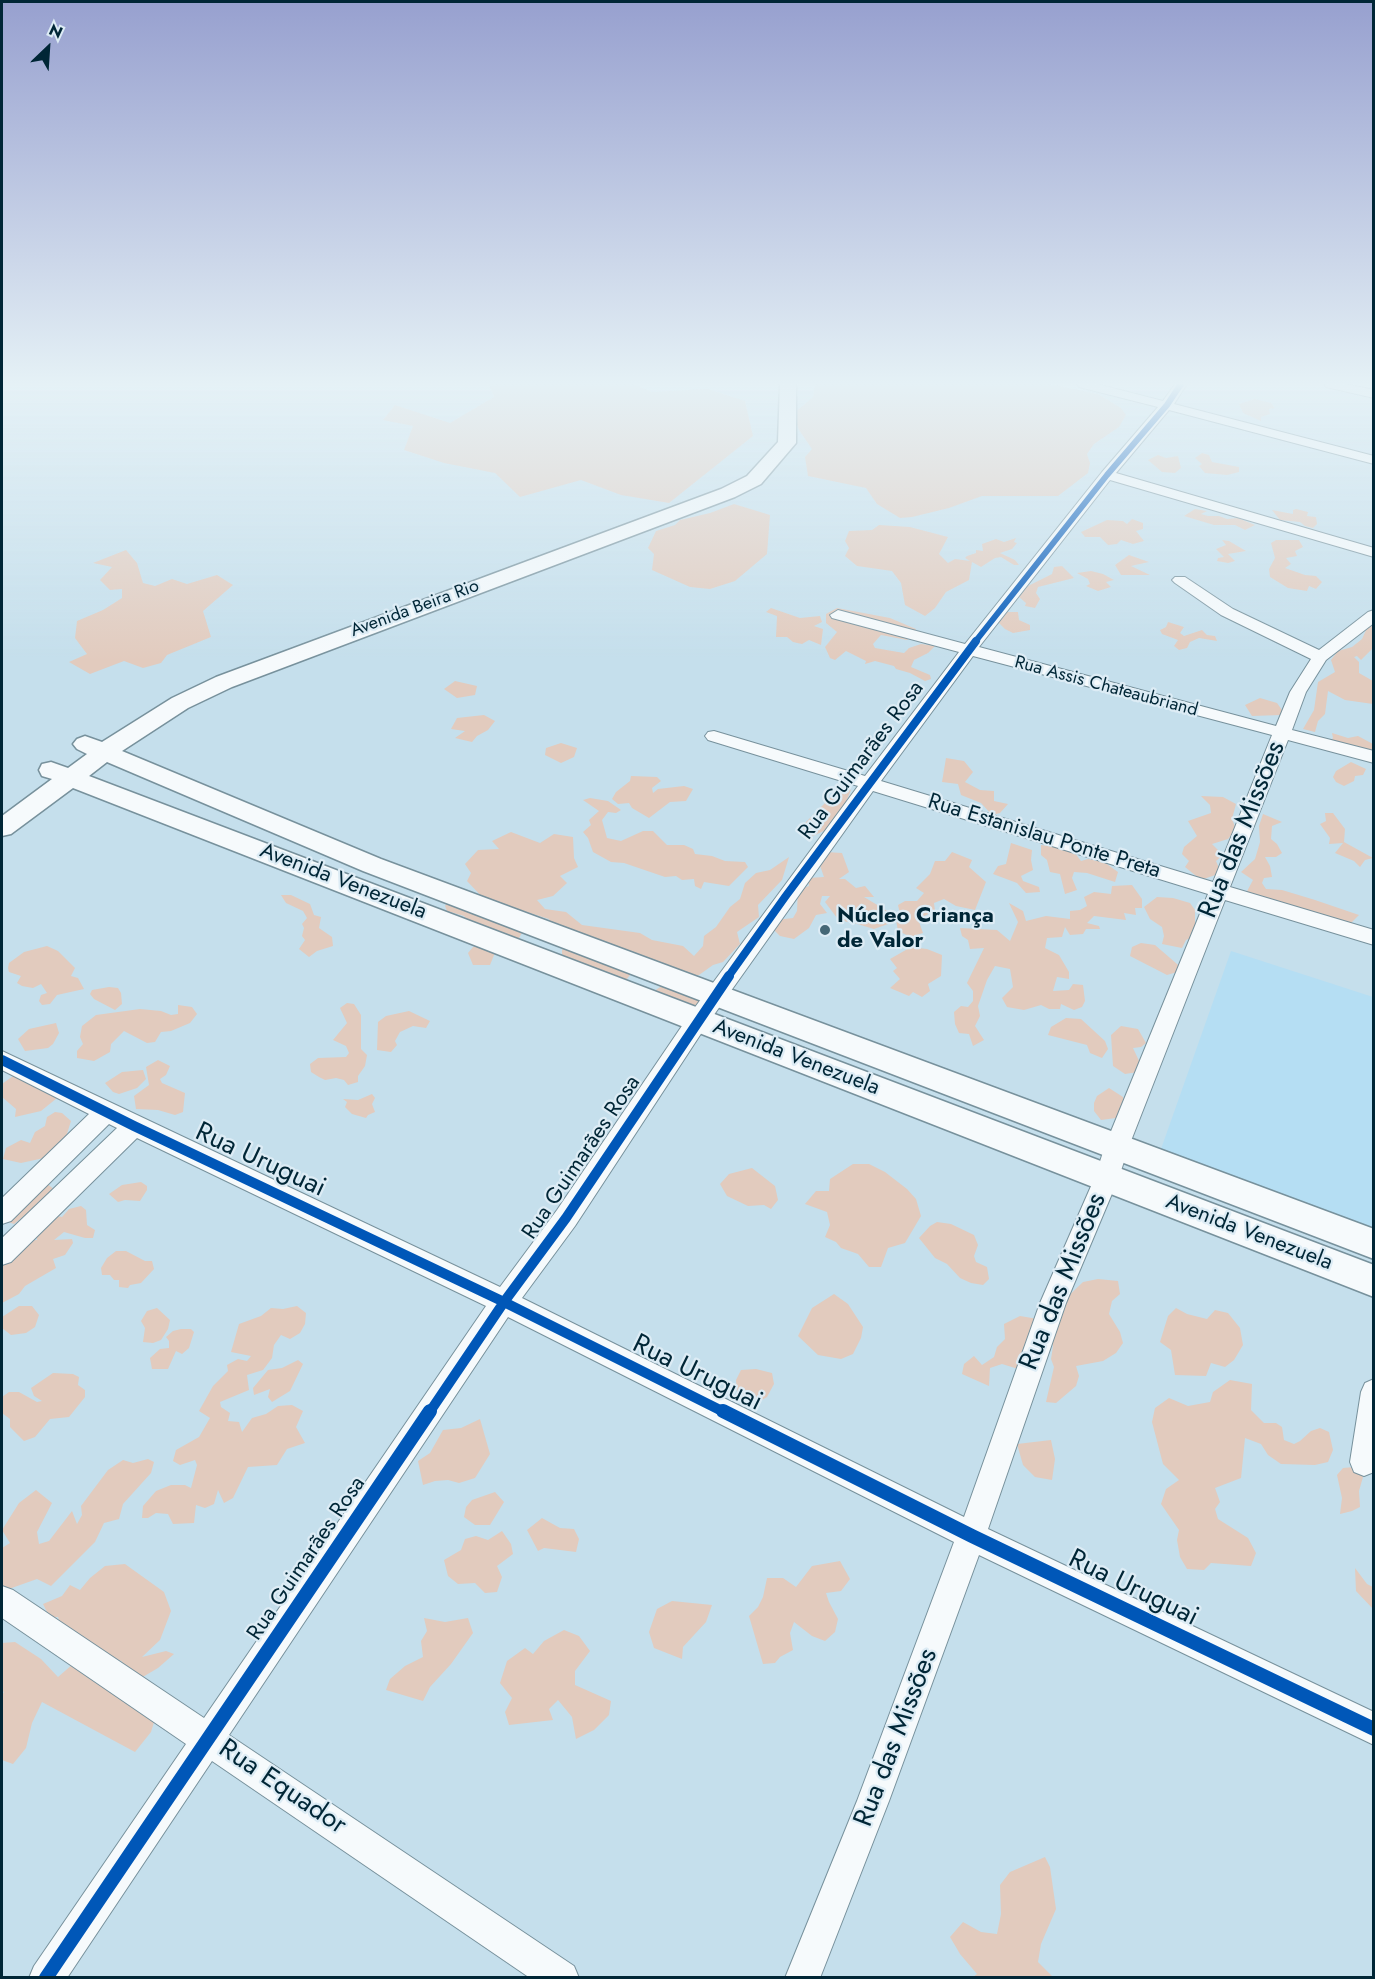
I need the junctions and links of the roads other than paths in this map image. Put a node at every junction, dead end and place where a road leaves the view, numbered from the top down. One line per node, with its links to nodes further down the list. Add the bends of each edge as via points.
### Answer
1 (758, 476): 12 (main road, Avenida Beira Rio, via 728,493 224,682)
2 (1106, 476): 8 (street, Rua Guimarães Rosa)
3 (1112, 476): 4 (street)
4 (1374, 553)
5 (1180, 580): 9 (street, via 1227,612)
6 (838, 615): 8 (street, Rua Assis Chateaubriand)
7 (1374, 615): 9 (street, Rua das Missões)
8 (968, 651): 10 (street, Rua Assis Chateaubriand); 15 (street, Rua Guimarães Rosa)
9 (1320, 657): 10 (street, Rua das Missões, via 1298,693)
10 (1282, 733): 13 (street, Rua Assis Chateaubriand); 18 (street, Rua das Missões)
11 (714, 736): 15 (street, Rua Estanislau Ponte Preta)
12 (94, 748): 14 (main road, Avenida Beira Rio); 19 (main road, Avenida Venezuela, via 372,865)
13 (1374, 757)
14 (60, 774): 16 (main road, Avenida Beira Rio); 17 (main road, Avenida Beira Rio); 21 (main road, Avenida Venezuela)
15 (869, 785): 18 (street, Rua Estanislau Ponte Preta); 22 (street, Rua Guimarães Rosa)
16 (2, 806)
17 (2, 828)
18 (1219, 890): 20 (street, Rua Estanislau Ponte Preta); 27 (street, Rua das Missões)
19 (538, 928): 21 (main road); 22 (main road, Avenida Venezuela)
20 (1374, 938)
21 (519, 951): 23 (main road, Avenida Venezuela)
22 (715, 997): 23 (street, Rua Guimarães Rosa); 27 (main road, Avenida Venezuela)
23 (698, 1020): 28 (main road, Avenida Venezuela); 33 (street, Rua Guimarães Rosa, via 566,1218)
24 (2, 1060): 25 (street, Rua Uruguai)
25 (106, 1112): 26 (street, Rua Uruguai); 29 (street)
26 (134, 1126): 31 (street); 33 (street, Rua Uruguai)
27 (1117, 1146): 28 (street, Rua das Missões); 30 (main road, Avenida Venezuela)
28 (1107, 1177): 32 (main road, Avenida Venezuela); 36 (street, Rua das Missões, via 1042,1332)
29 (2, 1213)
30 (1374, 1244)
31 (2, 1254)
32 (1374, 1281)
33 (504, 1302): 36 (street, Rua Uruguai); 39 (street, Rua Guimarães Rosa)
34 (1374, 1392): 35 (street)
35 (1364, 1461)
36 (972, 1536): 38 (street, Rua Uruguai); 42 (street, Rua das Missões)
37 (2, 1601): 39 (street, Rua Equador)
38 (1374, 1729)
39 (209, 1739): 40 (street, Rua Guimarães Rosa); 41 (street, Rua Equador)
40 (46, 1977)
41 (562, 1977)
42 (802, 1977)

